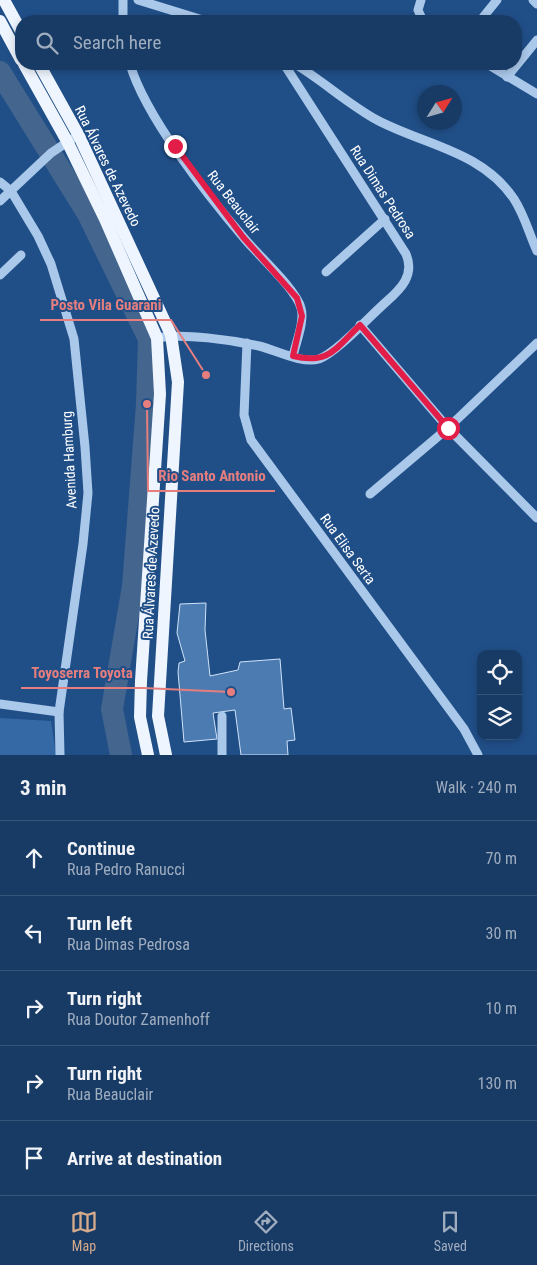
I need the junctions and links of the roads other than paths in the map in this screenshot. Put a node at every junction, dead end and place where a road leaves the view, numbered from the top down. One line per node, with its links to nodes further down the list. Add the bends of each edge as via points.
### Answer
1 (4, 0): 12 (main road)
2 (123, 0): 8 (street)
3 (138, 0): 9 (street)
4 (421, 0): 10 (street, via 418,10)
5 (497, 0): 11 (street)
6 (533, 0): 7 (street)
7 (537, 4)
8 (123, 15)
9 (187, 15)
10 (420, 15)
11 (485, 15)
12 (15, 20)
13 (0, 22): 15 (main road)
14 (537, 40): 16 (street)
15 (15, 49)
16 (522, 58)
17 (28, 70): 26 (main road, Rua Álvares de Azevedo)
18 (42, 70): 26 (main road, Rua Álvares de Azevedo)
19 (133, 70): 40 (street, Rua Beauclair, via 152,110 175,146 238,230 297,298 302,316)
20 (288, 70): 30 (street, Rua Dimas Pedrosa)
21 (304, 70): 31 (street, via 377,120 454,151 480,166 514,199 528,224)
22 (496, 70): 24 (street)
23 (513, 70): 24 (street)
24 (507, 77): 25 (street)
25 (537, 94)
26 (73, 139): 28 (street, via 51,153); 36 (main road, Rua Álvares de Azevedo); 37 (main road, Rua Álvares de Azevedo)
27 (0, 182): 28 (street, Avenida Hamburg)
28 (11, 191): 29 (street); 45 (street, Avenida Hamburg, via 51,264 74,340 85,447 88,493 83,544)
29 (0, 201)
30 (385, 219): 33 (street); 35 (street, Rua Dimas Pedrosa, via 406,254 410,270 394,294)
31 (537, 251)
32 (21, 255): 34 (street)
33 (326, 272)
34 (0, 275)
35 (360, 325): 40 (street, Rua Dimas Pedrosa, via 327,355 314,360); 41 (street)
36 (171, 335): 37 (street, Rua Dimas Pedrosa); 38 (street, Rua Dimas Pedrosa); 49 (main road, Rua Álvares de Azevedo, via 178,382 158,716)
37 (157, 338): 48 (main road, Rua Álvares de Azevedo, via 160,394 140,717)
38 (247, 343): 40 (street, Rua Dimas Pedrosa); 51 (street, Rua Elisa Serta, via 244,416 251,440 464,730)
39 (537, 343): 41 (street)
40 (293, 356)
41 (448, 428): 42 (street); 43 (street)
42 (370, 494)
43 (537, 518)
44 (0, 704): 45 (street)
45 (59, 712): 47 (street, Avenida Hamburg)
46 (222, 716): 50 (street)
47 (60, 755)
48 (148, 755)
49 (166, 755)
50 (222, 755)
51 (478, 755)

